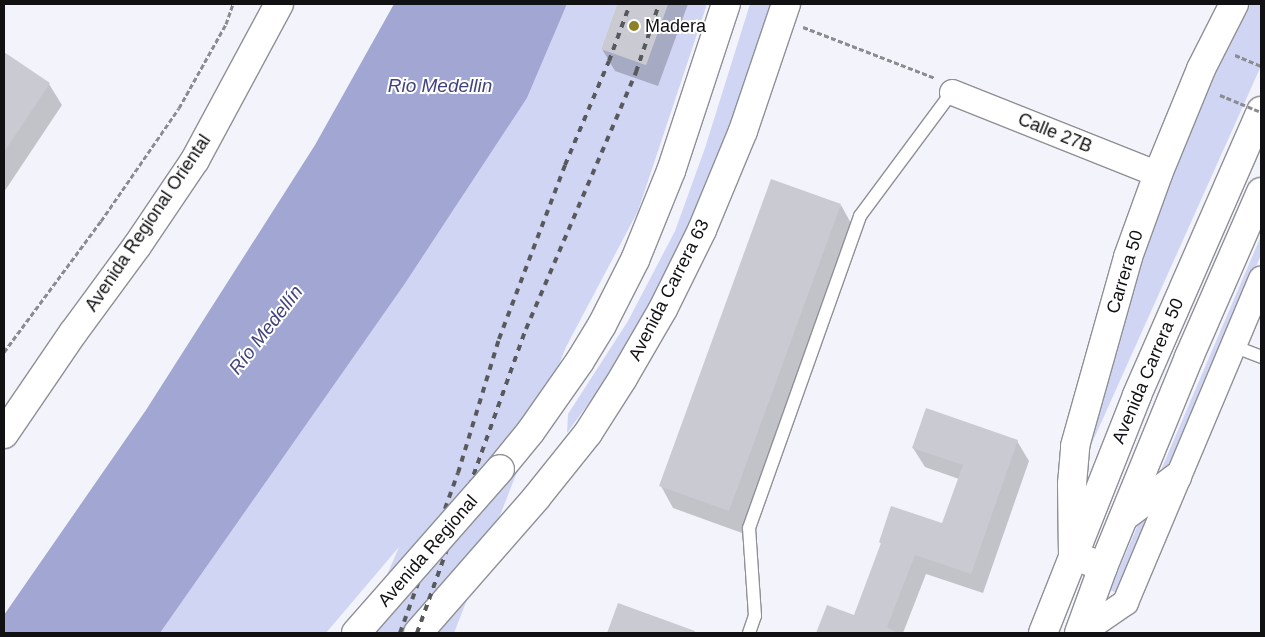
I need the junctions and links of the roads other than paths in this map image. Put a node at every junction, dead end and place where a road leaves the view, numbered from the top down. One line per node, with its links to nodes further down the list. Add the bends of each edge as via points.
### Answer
1 (279, 4): 12 (main road, Avenida Regional Oriental, via 195,160)
2 (726, 4): 17 (main road, Avenida Regional, bridge, via 671,171 635,260 602,325 531,431 500,470)
3 (786, 4): 18 (main road, Avenida Carrera 63, via 744,131 702,230 663,309 588,432 496,546)
4 (1234, 4): 7 (main road, Carrera 50, via 1212,45)
5 (952, 92): 7 (street, Calle 27B); 19 (lane, via 860,216 749,528 755,616)
6 (1261, 112): 15 (main road, Avenida Carrera 50, via 1137,395)
7 (1158, 174): 15 (main road, Carrera 50, via 1128,257 1075,446)
8 (1260, 197): 14 (main road, Avenida Carrera 50)
9 (1261, 278): 10 (street)
10 (1233, 346): 11 (lane); 13 (street)
11 (1261, 357)
12 (4, 434)
13 (1177, 477): 14 (main road); 21 (street, via 1125,602)
14 (1124, 517): 16 (main road, Avenida Carrera 50)
15 (1073, 555): 16 (main road); 20 (main road, Avenida Carrera 50)
16 (1103, 567): 21 (main road, Avenida Carrera 50)
17 (356, 633)
18 (418, 633)
19 (749, 633)
20 (1043, 633)
21 (1079, 633)

